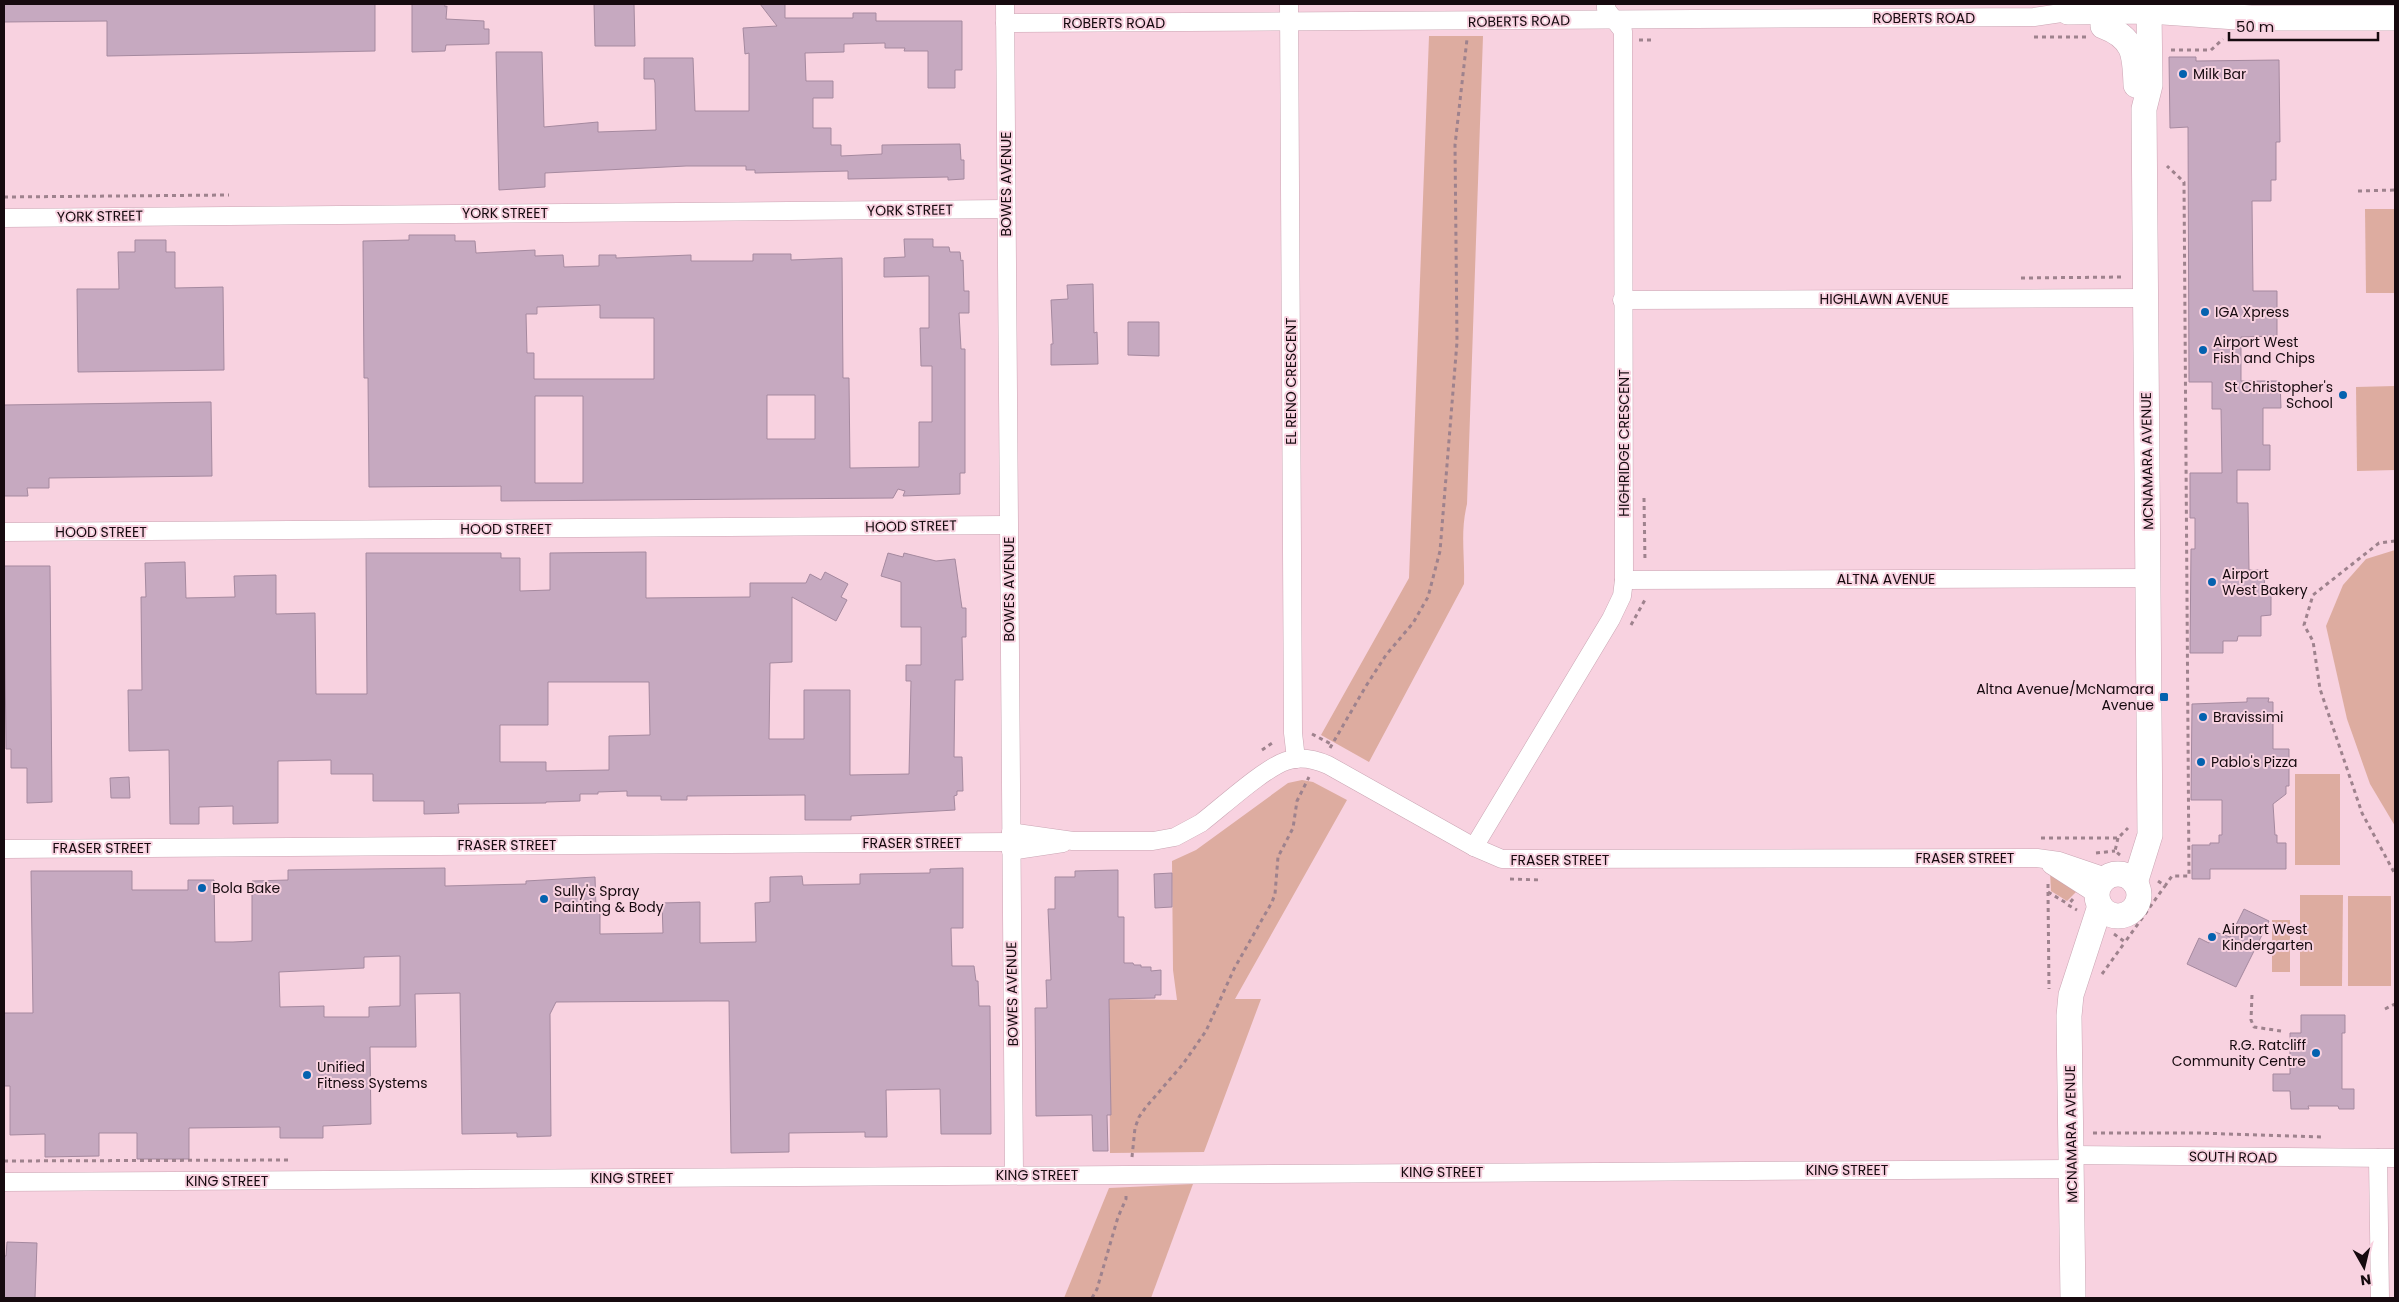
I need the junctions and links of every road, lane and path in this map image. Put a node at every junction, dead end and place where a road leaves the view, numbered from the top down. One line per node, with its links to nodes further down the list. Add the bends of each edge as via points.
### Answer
1 (1005, 4): 10 (street, BOWES AVENUE)
2 (1289, 4): 11 (street, EL RENO CRESCENT)
3 (1606, 4): 8 (street, HIGHRIDGE CRESCENT)
4 (2068, 13): 5 (street, ROBERTS ROAD); 8 (street, ROBERTS ROAD, via 2034,17)
5 (2109, 13): 7 (street, ROBERTS ROAD); 14 (street, MCNAMARA AVENUE, via 2135,58 2137,93)
6 (2395, 18): 7 (street, ROBERTS ROAD)
7 (2149, 19): 14 (street, MCNAMARA AVENUE, via 2150,85)
8 (1614, 20): 9 (street, ROBERTS ROAD); 22 (street, HIGHRIDGE CRESCENT, via 1622,31)
9 (1454, 22): 11 (street, ROBERTS ROAD); 32 (path, via 1468,34 1456,122 1457,342 1440,550 1428,597 1413,623 1386,655 1366,686)
10 (1005, 23): 11 (street, ROBERTS ROAD); 18 (street, BOWES AVENUE)
11 (1289, 23): 31 (street, EL RENO CRESCENT)
12 (1641, 40): 13 (path)
13 (1641, 50)
14 (2144, 109): 21 (street, MCNAMARA AVENUE)
15 (2167, 156): 42 (path, via 2167,166 2184,182 2189,876 2172,876 2165,886)
16 (2358, 190): 17 (path)
17 (2395, 190)
18 (1006, 209): 19 (street, YORK STREET); 24 (street, BOWES AVENUE)
19 (4, 218)
20 (2128, 277): 21 (path)
21 (2136, 297): 22 (street, HIGHLAWN AVENUE); 27 (street, MCNAMARA AVENUE)
22 (1622, 300): 28 (street, HIGHRIDGE CRESCENT)
23 (1644, 493): 29 (path)
24 (1008, 525): 25 (street, HOOD STREET); 38 (street, BOWES AVENUE)
25 (4, 532)
26 (2395, 541): 41 (path, via 2379,543 2313,595 2304,624 2313,641 2320,689 2362,813)
27 (2148, 578): 29 (street, ALTNA AVENUE); 36 (street, MCNAMARA AVENUE)
28 (1624, 580): 29 (street, ALTNA AVENUE); 39 (street, HIGHRIDGE CRESCENT, via 1622,596 1611,620)
29 (1645, 580): 30 (path, via 1646,600)
30 (1626, 633)
31 (1293, 733): 32 (path, via 1306,731); 33 (path); 34 (street, EL RENO CRESCENT)
32 (1333, 745): 35 (path)
33 (1258, 753)
34 (1296, 759): 35 (street, FRASER STREET); 38 (street, FRASER STREET, via 1277,765 1201,823 1175,837 1153,841)
35 (1317, 760): 39 (street, FRASER STREET); 53 (path, via 1297,801 1295,822 1278,857 1272,902 1234,969 1206,1031 1139,1118)
36 (2140, 820): 42 (path); 42 (street, MCNAMARA AVENUE, via 2150,835)
37 (2038, 838): 42 (path)
38 (1011, 842): 40 (street, FRASER STREET); 58 (street, BOWES AVENUE)
39 (1474, 847): 42 (street, FRASER STREET, via 1496,857 1515,860 2037,858)
40 (4, 849)
41 (2395, 874)
42 (2117, 875): 43 (street, via 2112,915); 43 (street, MCNAMARA AVENUE, via 2139,896 2134,908); 45 (street, MCNAMARA AVENUE)
43 (2123, 915): 45 (street, MCNAMARA AVENUE)
44 (2124, 942): 45 (path)
45 (2089, 977): 56 (street, MCNAMARA AVENUE, via 2070,995)
46 (2252, 995): 49 (path, via 2251,1020 2254,1027)
47 (2395, 1004): 48 (path)
48 (2385, 1010)
49 (2281, 1031)
50 (2091, 1123): 51 (path, via 2091,1133 2198,1132)
51 (2326, 1137)
52 (1122, 1155): 53 (path)
53 (1132, 1155): 54 (path); 57 (path)
54 (1142, 1155)
55 (2387, 1158): 56 (street, SOUTH ROAD); 62 (street)
56 (2071, 1162): 57 (street, KING STREET); 61 (street, MCNAMARA AVENUE)
57 (1130, 1174): 58 (street, KING STREET); 60 (path, via 1126,1199)
58 (1014, 1175): 59 (street, KING STREET)
59 (4, 1182)
60 (1092, 1298)
61 (2073, 1298)
62 (2380, 1298)

